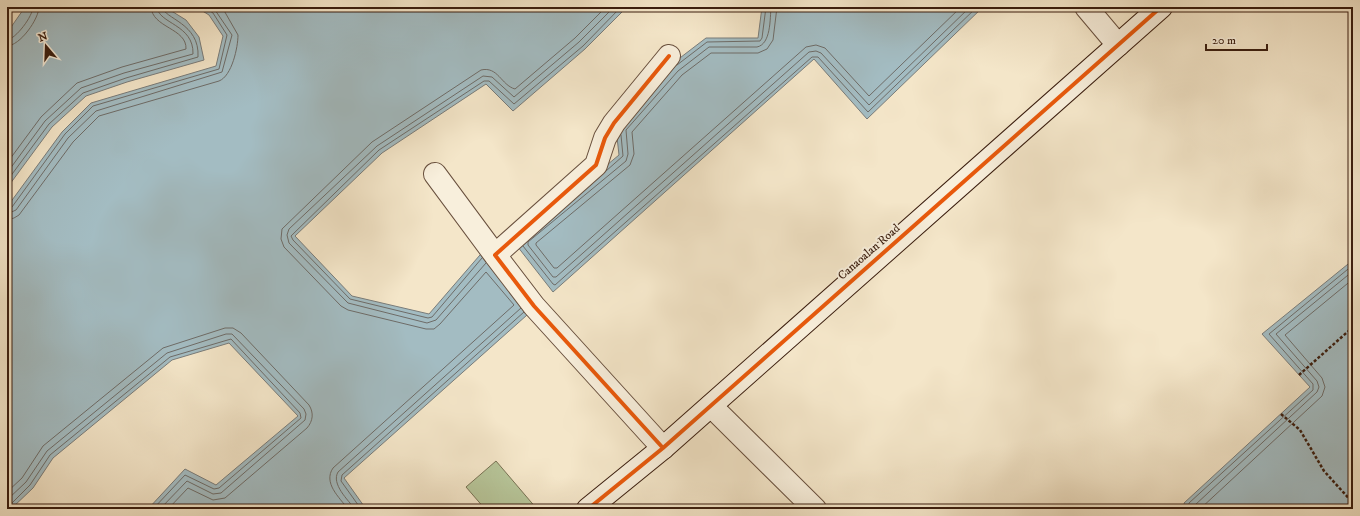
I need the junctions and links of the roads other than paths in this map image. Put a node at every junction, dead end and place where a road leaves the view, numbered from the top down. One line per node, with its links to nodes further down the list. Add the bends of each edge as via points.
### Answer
1 (1086, 7): 3 (street)
2 (1161, 7): 3 (street, Canaoalan Road)
3 (1118, 45): 7 (street, Canaoalan Road)
4 (669, 56): 6 (street, via 614,123 605,138 596,165)
5 (435, 174): 6 (street)
6 (495, 255): 8 (street, via 534,306)
7 (710, 406): 8 (street, Canaoalan Road); 10 (street)
8 (663, 448): 9 (street, Canaoalan Road)
9 (588, 509)
10 (815, 509)

